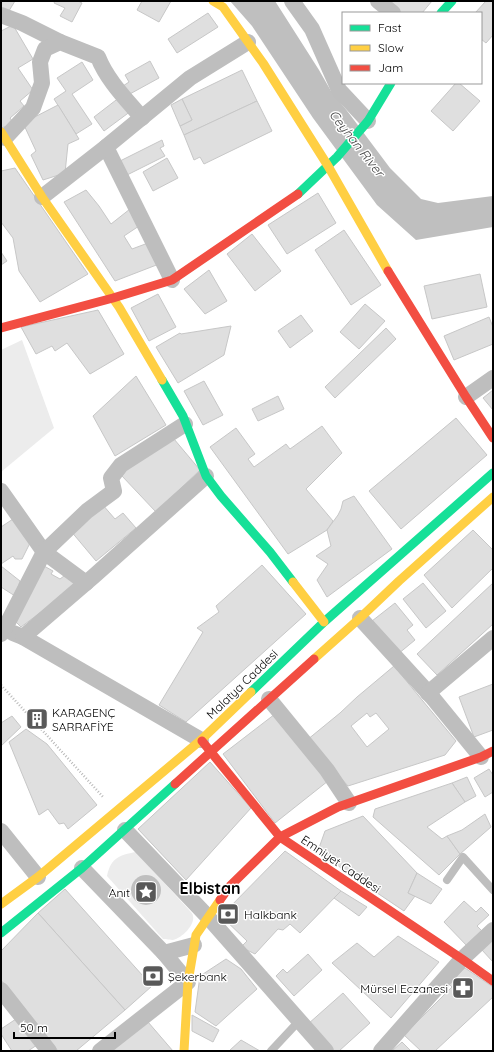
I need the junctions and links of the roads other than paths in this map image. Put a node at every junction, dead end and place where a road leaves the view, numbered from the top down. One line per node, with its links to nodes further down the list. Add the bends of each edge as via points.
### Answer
1 (213, 1): 9 (street, via 222,7)
2 (292, 1): 12 (street, via 312,29 339,90)
3 (378, 1): 5 (street)
4 (452, 1): 6 (street)
5 (392, 12)
6 (442, 12)
7 (1, 15): 8 (street)
8 (60, 42): 11 (street, via 98,57 117,89); 13 (street, via 45,49 40,62 42,83 33,108)
9 (248, 42): 11 (street, via 190,78); 15 (street)
10 (390, 84): 12 (street)
11 (142, 118): 14 (street)
12 (368, 121): 15 (street)
13 (3, 135): 16 (street)
14 (106, 147): 16 (street); 17 (street)
15 (328, 166): 17 (street, via 300,193); 21 (street)
16 (42, 197): 18 (street)
17 (172, 280): 18 (street)
18 (113, 298): 19 (street); 22 (street, via 183,416)
19 (1, 328)
20 (493, 378): 21 (street)
21 (466, 397): 23 (street)
22 (185, 424): 25 (street); 28 (street, via 121,465 111,478 114,490 87,511)
23 (493, 438)
24 (493, 473): 31 (street, Malatya Caddesi)
25 (206, 476): 29 (street); 31 (street, via 270,552)
26 (1, 491): 28 (street)
27 (493, 496): 30 (street)
28 (44, 552): 29 (street); 32 (street)
29 (86, 583): 33 (street)
30 (360, 618): 35 (street); 36 (street)
31 (324, 622): 37 (street, Malatya Caddesi)
32 (3, 632): 33 (street)
33 (23, 637): 37 (street)
34 (493, 638): 35 (street)
35 (428, 693): 38 (street)
36 (269, 699): 37 (street); 39 (street, via 327,770)
37 (206, 746): 40 (street); 42 (street, Emniyet Caddesi); 44 (street, Malatya Caddesi, via 116,811)
38 (487, 754): 39 (street)
39 (349, 803): 42 (street)
40 (125, 830): 43 (street); 48 (street)
41 (1, 831): 44 (street)
42 (280, 837): 48 (street, via 230,886); 53 (street, Emniyet Caddesi)
43 (82, 868): 50 (street); 52 (street)
44 (38, 877): 47 (street, Malatya Caddesi)
45 (447, 880): 46 (lane, via 463,857)
46 (493, 890)
47 (1, 904)
48 (208, 917): 51 (street); 57 (street)
49 (493, 930): 53 (street)
50 (1, 933)
51 (195, 940): 52 (street); 55 (street)
52 (164, 953): 55 (street)
53 (462, 958): 54 (street, Emniyet Caddesi); 63 (street)
54 (493, 981)
55 (188, 982): 59 (street); 60 (street)
56 (1, 990): 58 (street)
57 (299, 1021): 61 (lane); 62 (street)
58 (48, 1051)
59 (100, 1051)
60 (184, 1051)
61 (271, 1051)
62 (326, 1051)
63 (381, 1051)

